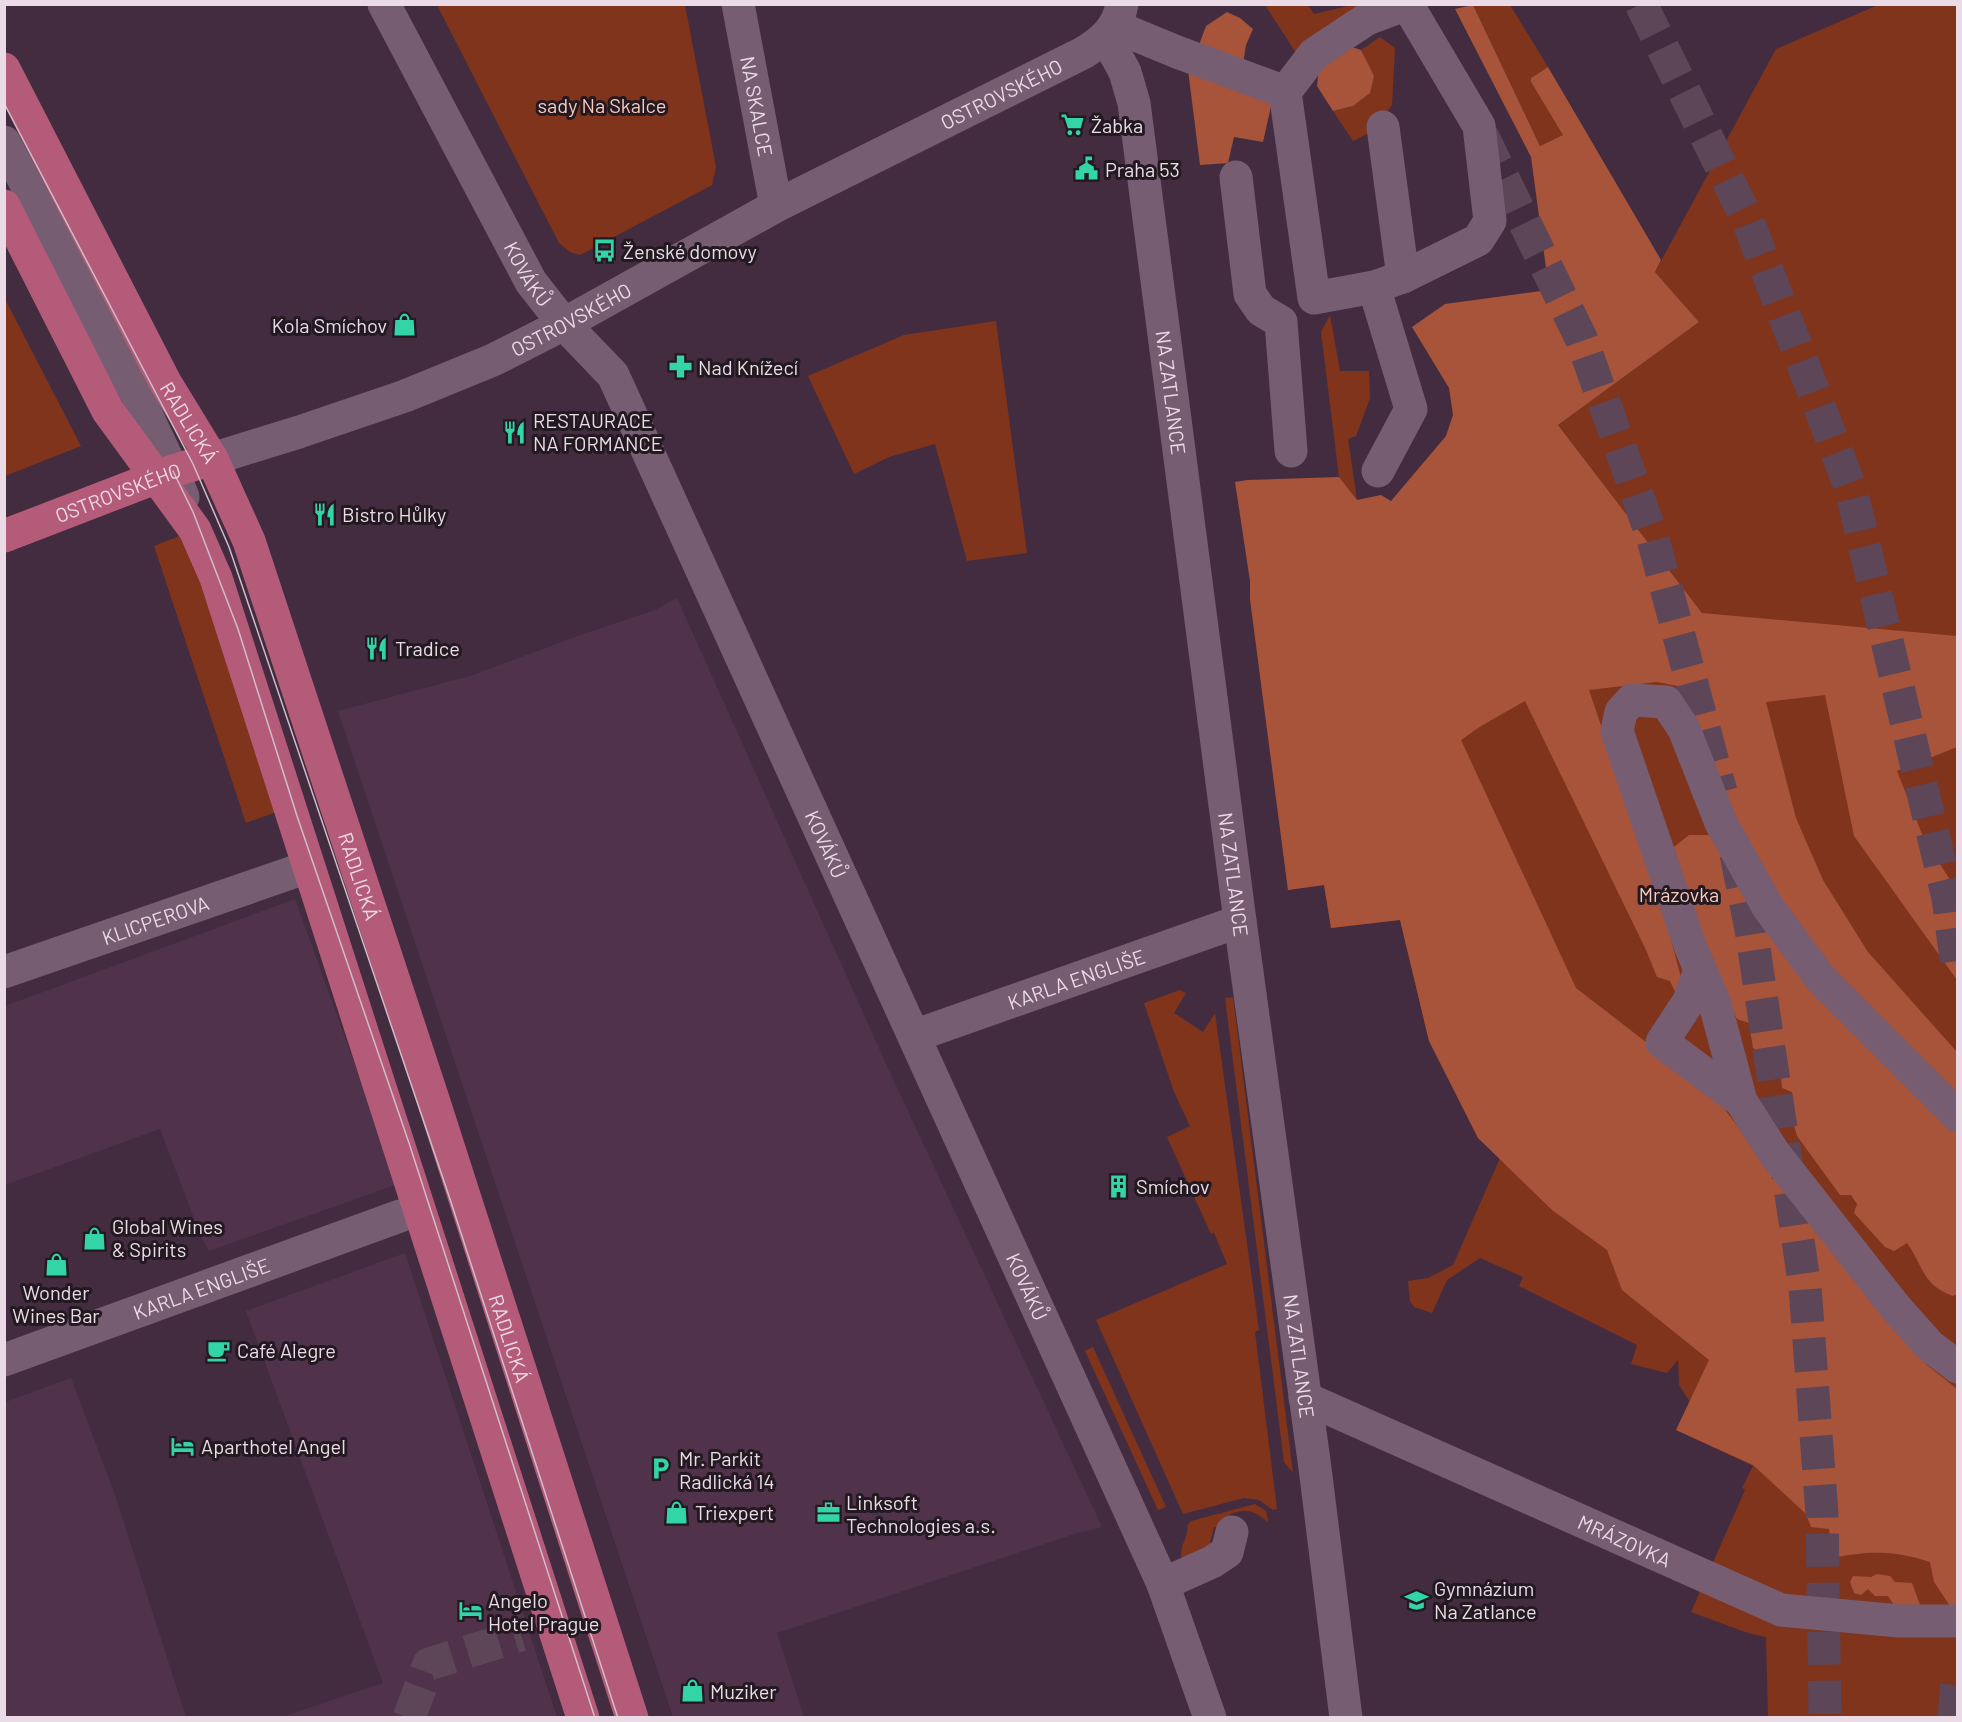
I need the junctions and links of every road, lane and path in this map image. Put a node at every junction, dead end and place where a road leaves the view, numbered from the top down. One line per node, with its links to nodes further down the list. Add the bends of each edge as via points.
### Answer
1 (384, 4): 15 (street, KOVÁKŮ, via 531,282)
2 (738, 4): 11 (street, NA SKALCE)
3 (1407, 4): 6 (street, via 1367,19 1314,54); 12 (street, via 1479,126 1490,221 1478,240)
4 (1114, 23): 6 (street); 11 (street, OSTROVSKÉHO, via 1083,53); 23 (street, NA ZATLANCE, via 1134,103)
5 (4, 69): 17 (main road, RADLICKÁ, via 165,382)
6 (1285, 92): 13 (street)
7 (1383, 128): 12 (street)
8 (4, 142): 19 (street, via 137,395)
9 (1236, 177): 14 (street, via 1250,294 1261,310)
10 (4, 206): 19 (main road, via 108,411)
11 (776, 206): 15 (street, OSTROVSKÉHO)
12 (1388, 282): 13 (street); 18 (street, via 1411,409)
13 (1314, 298): 14 (street, via 1302,312)
14 (1281, 322): 16 (street)
15 (564, 324): 17 (street, OSTROVSKÉHO, via 493,360 405,396); 26 (street, KOVÁKŮ, via 613,375)
16 (1291, 451)
17 (212, 459): 19 (main road, OSTROVSKÉHO); 37 (main road, RADLICKÁ, via 252,549)
18 (1378, 471)
19 (165, 474): 20 (street); 21 (main road, OSTROVSKÉHO)
20 (195, 530): 22 (main road, via 216,578)
21 (4, 536)
22 (308, 867): 25 (street, KLICPEROVA); 36 (main road)
23 (1240, 921): 26 (street, KARLA ENGLIŠE); 32 (street, NA ZATLANCE)
24 (1700, 970): 27 (street, via 1715,1004); 27 (street, via 1689,1001 1662,1042); 28 (street, via 1617,731 1621,712 1632,700 1666,702 1684,729 1721,823 1768,907 1821,979)
25 (4, 972)
26 (914, 1036): 34 (street, KOVÁKŮ)
27 (1741, 1101): 31 (street, via 1774,1153 1896,1308 1930,1346)
28 (1958, 1116)
29 (400, 1216): 30 (street, KARLA ENGLIŠE)
30 (4, 1360)
31 (1958, 1367)
32 (1305, 1398): 35 (street, MRÁZOVKA, via 1781,1610 1899,1621); 39 (street, NA ZATLANCE)
33 (1232, 1532): 34 (street, via 1227,1552)
34 (1163, 1584): 38 (street, KOVÁKŮ)
35 (1958, 1621)
36 (582, 1715)
37 (632, 1718)
38 (1210, 1718)
39 (1346, 1718)

